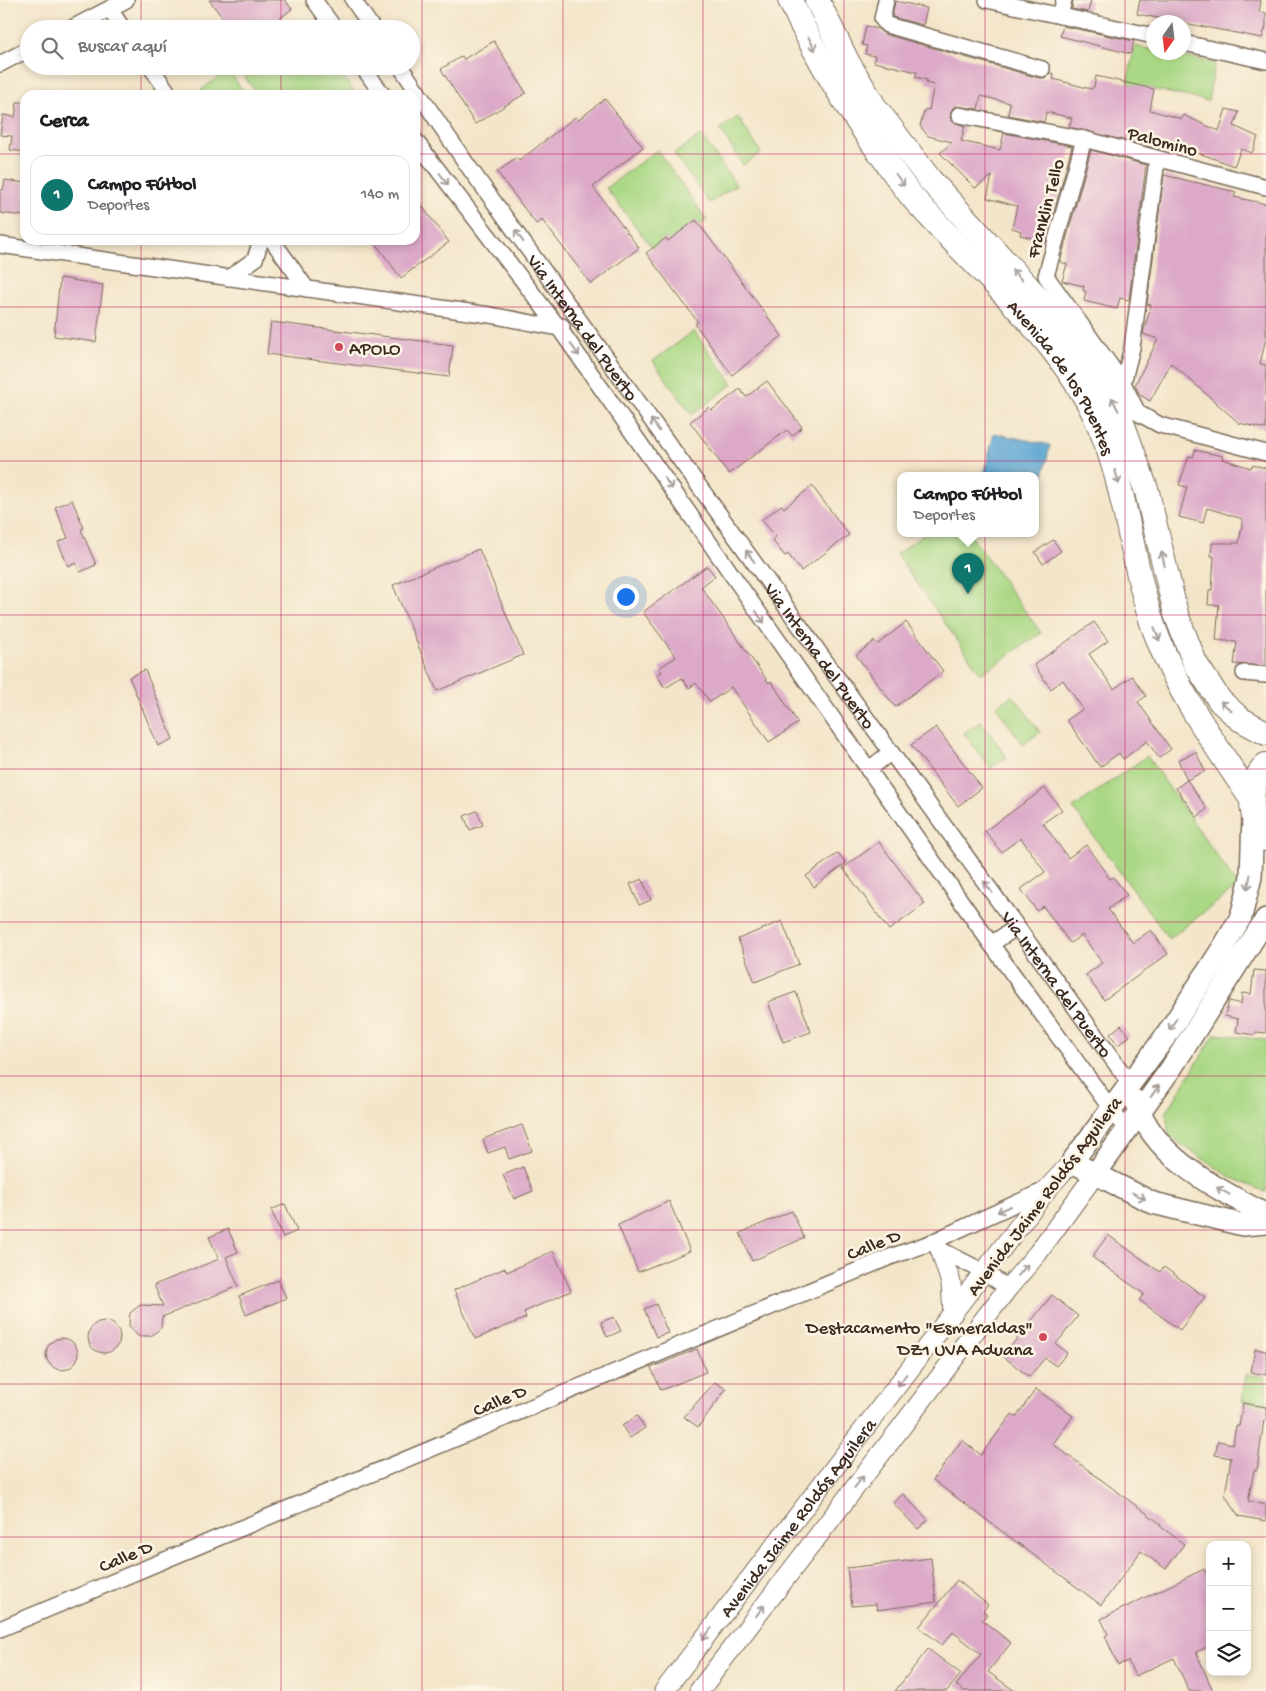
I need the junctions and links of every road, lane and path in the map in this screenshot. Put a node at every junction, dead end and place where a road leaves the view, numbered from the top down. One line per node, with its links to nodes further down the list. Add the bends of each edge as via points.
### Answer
1 (126, 0): 9 (street)
2 (314, 0): 13 (street)
3 (354, 0): 14 (street)
4 (790, 0): 48 (main road, Avenida de los Puentes, one-way to 48, via 828,76 912,197 1061,359 1088,403 1111,455 1155,631 1172,671)
5 (817, 0): 44 (main road, Avenida de los Puentes, one-way to 5, via 1240,719 1220,701 1195,663 1176,614 1147,492 1115,403 1049,310 930,180 880,114 848,63)
6 (886, 0): 20 (street, via 882,19 887,25)
7 (987, 0): 10 (street)
8 (1064, 0): 10 (street)
9 (110, 9): 11 (street); 12 (street)
10 (1060, 16): 15 (street)
11 (88, 20)
12 (117, 20)
13 (328, 20)
14 (368, 20)
15 (1146, 34)
16 (1191, 45): 18 (street)
17 (20, 54): 19 (street)
18 (1266, 61)
19 (0, 64)
20 (1042, 69)
21 (156, 75): 24 (street)
22 (369, 75): 25 (street)
23 (406, 75): 26 (street, Via Interna del Puerto, one-way to 23)
24 (167, 90)
25 (379, 90)
26 (417, 90)
27 (420, 94): 38 (street, Via Interna del Puerto, one-way to 27)
28 (959, 115): 29 (street, Palomino)
29 (1084, 139): 31 (street, Palomino); 40 (street, Franklin Tello, via 1046,276)
30 (420, 147): 39 (street, Via Interna del Puerto, one-way to 39)
31 (1157, 160): 32 (street, Palomino); 40 (street, via 1132,348)
32 (1266, 187)
33 (0, 245): 36 (street)
34 (259, 245): 36 (street, via 255,259)
35 (276, 245): 37 (street)
36 (229, 278): 37 (street)
37 (307, 289): 39 (street)
38 (578, 317): 39 (street); 45 (street, Via Interna del Puerto, one-way to 38)
39 (559, 328): 47 (street, Via Interna del Puerto, one-way to 47)
40 (1123, 383): 41 (street, via 1138,413 1160,425)
41 (1266, 453)
42 (1244, 673): 43 (street)
43 (1266, 675)
44 (1266, 733)
45 (891, 752): 47 (street); 51 (street, Via Interna del Puerto, one-way to 45)
46 (1266, 765): 48 (main road, via 1255,783)
47 (868, 770): 52 (street, Via Interna del Puerto)
48 (1252, 807): 49 (main road, Avenida de los Puentes); 53 (main road, Avenida Jaime Roldós Aguilera, one-way to 53, via 1251,878)
49 (1266, 839)
50 (1266, 919): 53 (main road, Avenida Jaime Roldós Aguilera)
51 (1018, 927): 52 (street); 54 (street, Via Interna del Puerto)
52 (991, 944): 55 (street, Via Interna del Puerto)
53 (1233, 951): 54 (main road, Avenida Jaime Roldós Aguilera, one-way to 54); 56 (main road, Avenida Jaime Roldós Aguilera, one-way to 53, via 1172,1067)
54 (1130, 1082): 55 (main road, Avenida Jaime Roldós Aguilera); 56 (main road, Via Interna del Puerto)
55 (1109, 1109): 57 (street, Via Interna del Puerto); 58 (main road, Avenida Jaime Roldós Aguilera)
56 (1139, 1113): 57 (main road, Avenida Jaime Roldós Aguilera); 61 (main road, Via Interna del Puerto, one-way to 56, via 1205,1181 1159,1143)
57 (1127, 1130): 59 (main road, Avenida Jaime Roldós Aguilera)
58 (1072, 1162): 59 (main road); 60 (street, Avenida Jaime Roldós Aguilera)
59 (1096, 1173): 62 (main road, one-way to 62, via 1153,1203 1243,1225); 65 (street, Avenida Jaime Roldós Aguilera, one-way to 59)
60 (1048, 1188): 63 (street, Calle D, one-way to 63); 64 (street, Avenida Jaime Roldós Aguilera)
61 (1266, 1215)
62 (1266, 1223)
63 (935, 1248): 64 (street); 66 (street, via 951,1283); 67 (street, Calle D, via 890,1257)
64 (984, 1272): 65 (street); 66 (street, Avenida Jaime Roldós Aguilera)
65 (1008, 1288): 69 (street, Avenida Jaime Roldós Aguilera, one-way to 65)
66 (953, 1313): 68 (street, Avenida Jaime Roldós Aguilera, one-way to 68)
67 (0, 1629)
68 (664, 1691)
69 (699, 1691)

